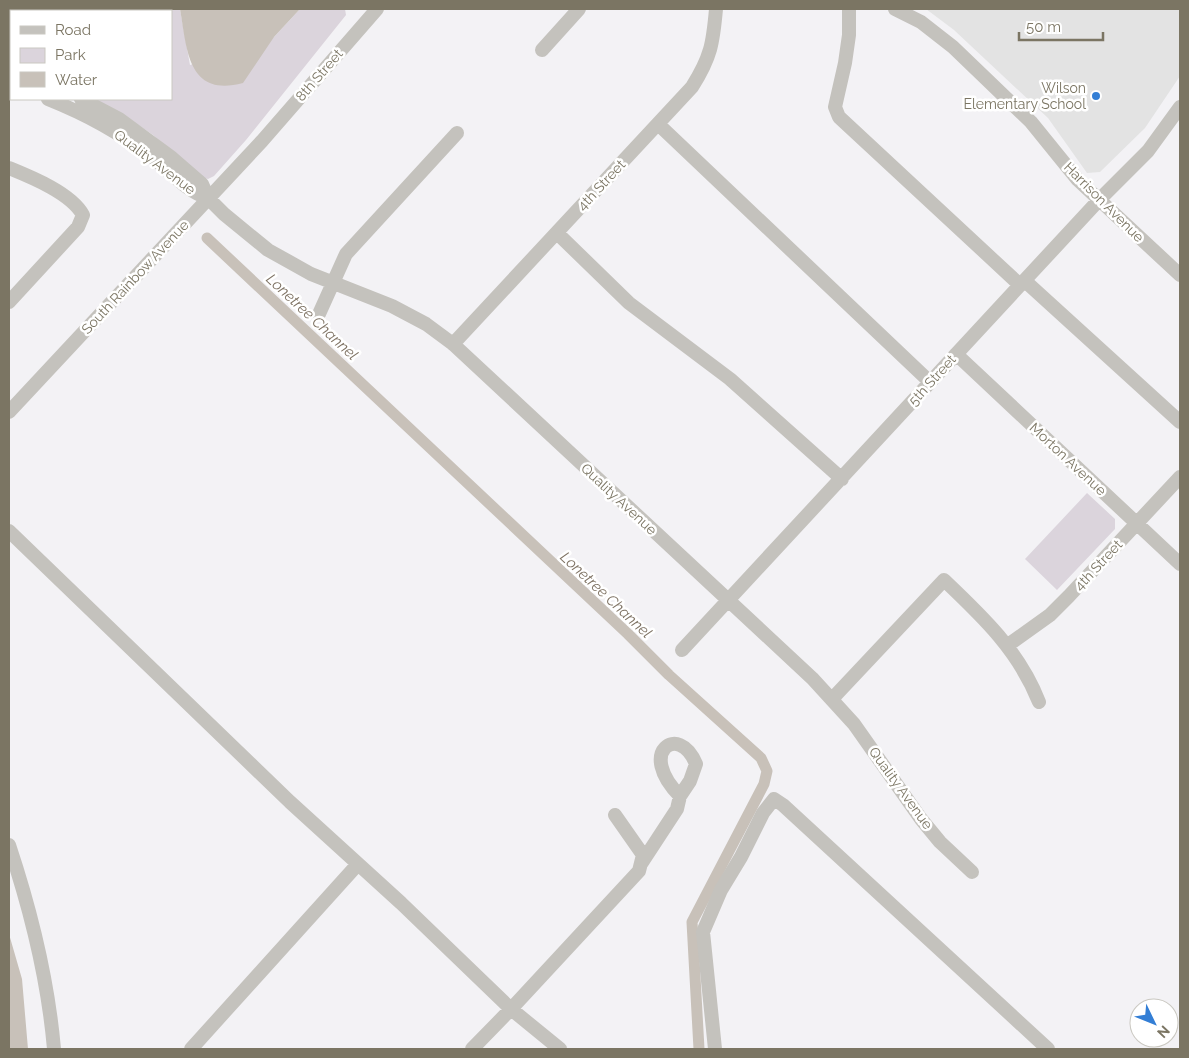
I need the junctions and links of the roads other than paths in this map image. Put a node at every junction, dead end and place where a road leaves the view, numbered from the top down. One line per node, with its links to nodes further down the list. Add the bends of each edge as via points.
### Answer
1 (580, 9): 6 (street)
2 (716, 9): 10 (street, 4th Street, via 707,64 692,87)
3 (849, 9): 19 (street, via 845,63 835,106 839,117)
4 (895, 9): 15 (street, Harrison Avenue, via 926,26 960,54 1031,122 1078,180)
5 (372, 10): 12 (street, 8th Street)
6 (542, 50)
7 (50, 100): 14 (street, Quality Avenue, via 108,127 154,159 193,193)
8 (83, 100): 14 (street, Quality Avenue, via 118,119 172,158 202,184)
9 (1180, 107): 15 (street, 5th Street, via 1144,156)
10 (658, 124): 16 (street, 4th Street); 24 (street)
11 (457, 133): 18 (street, via 354,244)
12 (262, 141): 14 (street, South Rainbow Avenue)
13 (9, 168): 20 (street, via 53,189 83,215 78,227)
14 (208, 198): 18 (street, Quality Avenue, via 248,236 268,250 311,274); 25 (street, South Rainbow Avenue)
15 (1100, 200): 17 (street, Harrison Avenue); 19 (street, 5th Street)
16 (557, 233): 22 (street, 4th Street); 28 (street, via 629,303 730,379)
17 (1180, 276)
18 (333, 282): 21 (street); 22 (street, Quality Avenue, via 392,306 426,324)
19 (1022, 283): 23 (street, 5th Street); 26 (street)
20 (9, 302)
21 (319, 314)
22 (452, 344): 32 (street, Quality Avenue)
23 (956, 354): 24 (street, 5th Street); 29 (street, Morton Avenue)
24 (930, 382): 28 (street, 5th Street)
25 (9, 412)
26 (1180, 422)
27 (1180, 477): 29 (street, 4th Street)
28 (842, 479): 32 (street, 5th Street)
29 (1136, 523): 31 (street, Morton Avenue); 33 (street, 4th Street, via 1056,608)
30 (9, 531): 40 (street)
31 (1180, 564)
32 (728, 601): 34 (street, 5th Street); 35 (street, Quality Avenue)
33 (1008, 645): 35 (street, via 944,580); 36 (street, via 1027,674)
34 (682, 650)
35 (832, 699): 42 (street, Quality Avenue, via 854,724 921,819)
36 (1039, 702)
37 (680, 796): 41 (street, via 678,809)
38 (615, 815): 41 (street, via 643,855)
39 (9, 845): 44 (street, via 34,931)
40 (358, 864): 43 (street); 45 (street)
41 (640, 865): 43 (street, via 639,872)
42 (972, 872)
43 (511, 1009): 46 (street); 47 (street)
44 (54, 1049)
45 (191, 1049)
46 (472, 1049)
47 (560, 1049)
48 (715, 1049): 49 (street, via 703,932 721,890 774,799)
49 (1048, 1049)

